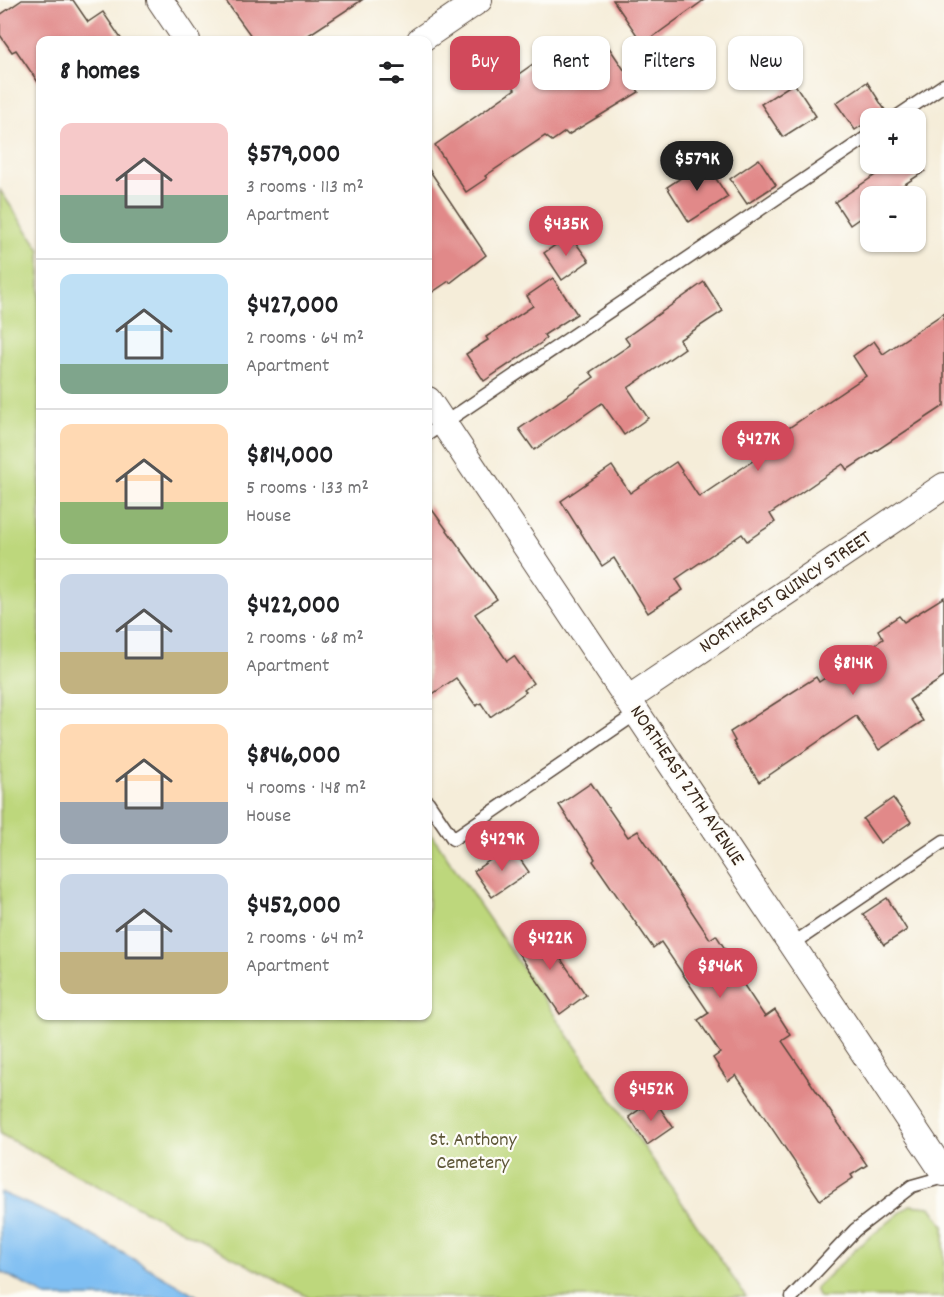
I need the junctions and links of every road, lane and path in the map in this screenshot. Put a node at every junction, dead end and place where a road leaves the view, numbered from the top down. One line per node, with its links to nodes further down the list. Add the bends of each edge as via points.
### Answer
1 (160, 0): 3 (street)
2 (479, 0): 4 (street)
3 (184, 36)
4 (426, 36)
5 (944, 85): 6 (lane)
6 (910, 108)
7 (860, 142): 8 (lane)
8 (435, 429): 10 (street, NORTHEAST 27TH AVENUE)
9 (944, 486): 10 (street, NORTHEAST QUINCY STREET)
10 (633, 706): 11 (lane, via 453,839); 13 (street, NORTHEAST 27TH AVENUE)
11 (432, 808)
12 (944, 841): 13 (lane)
13 (791, 945): 14 (street, NORTHEAST 27TH AVENUE)
14 (944, 1175): 15 (lane, via 912,1186 855,1230)
15 (792, 1297)

